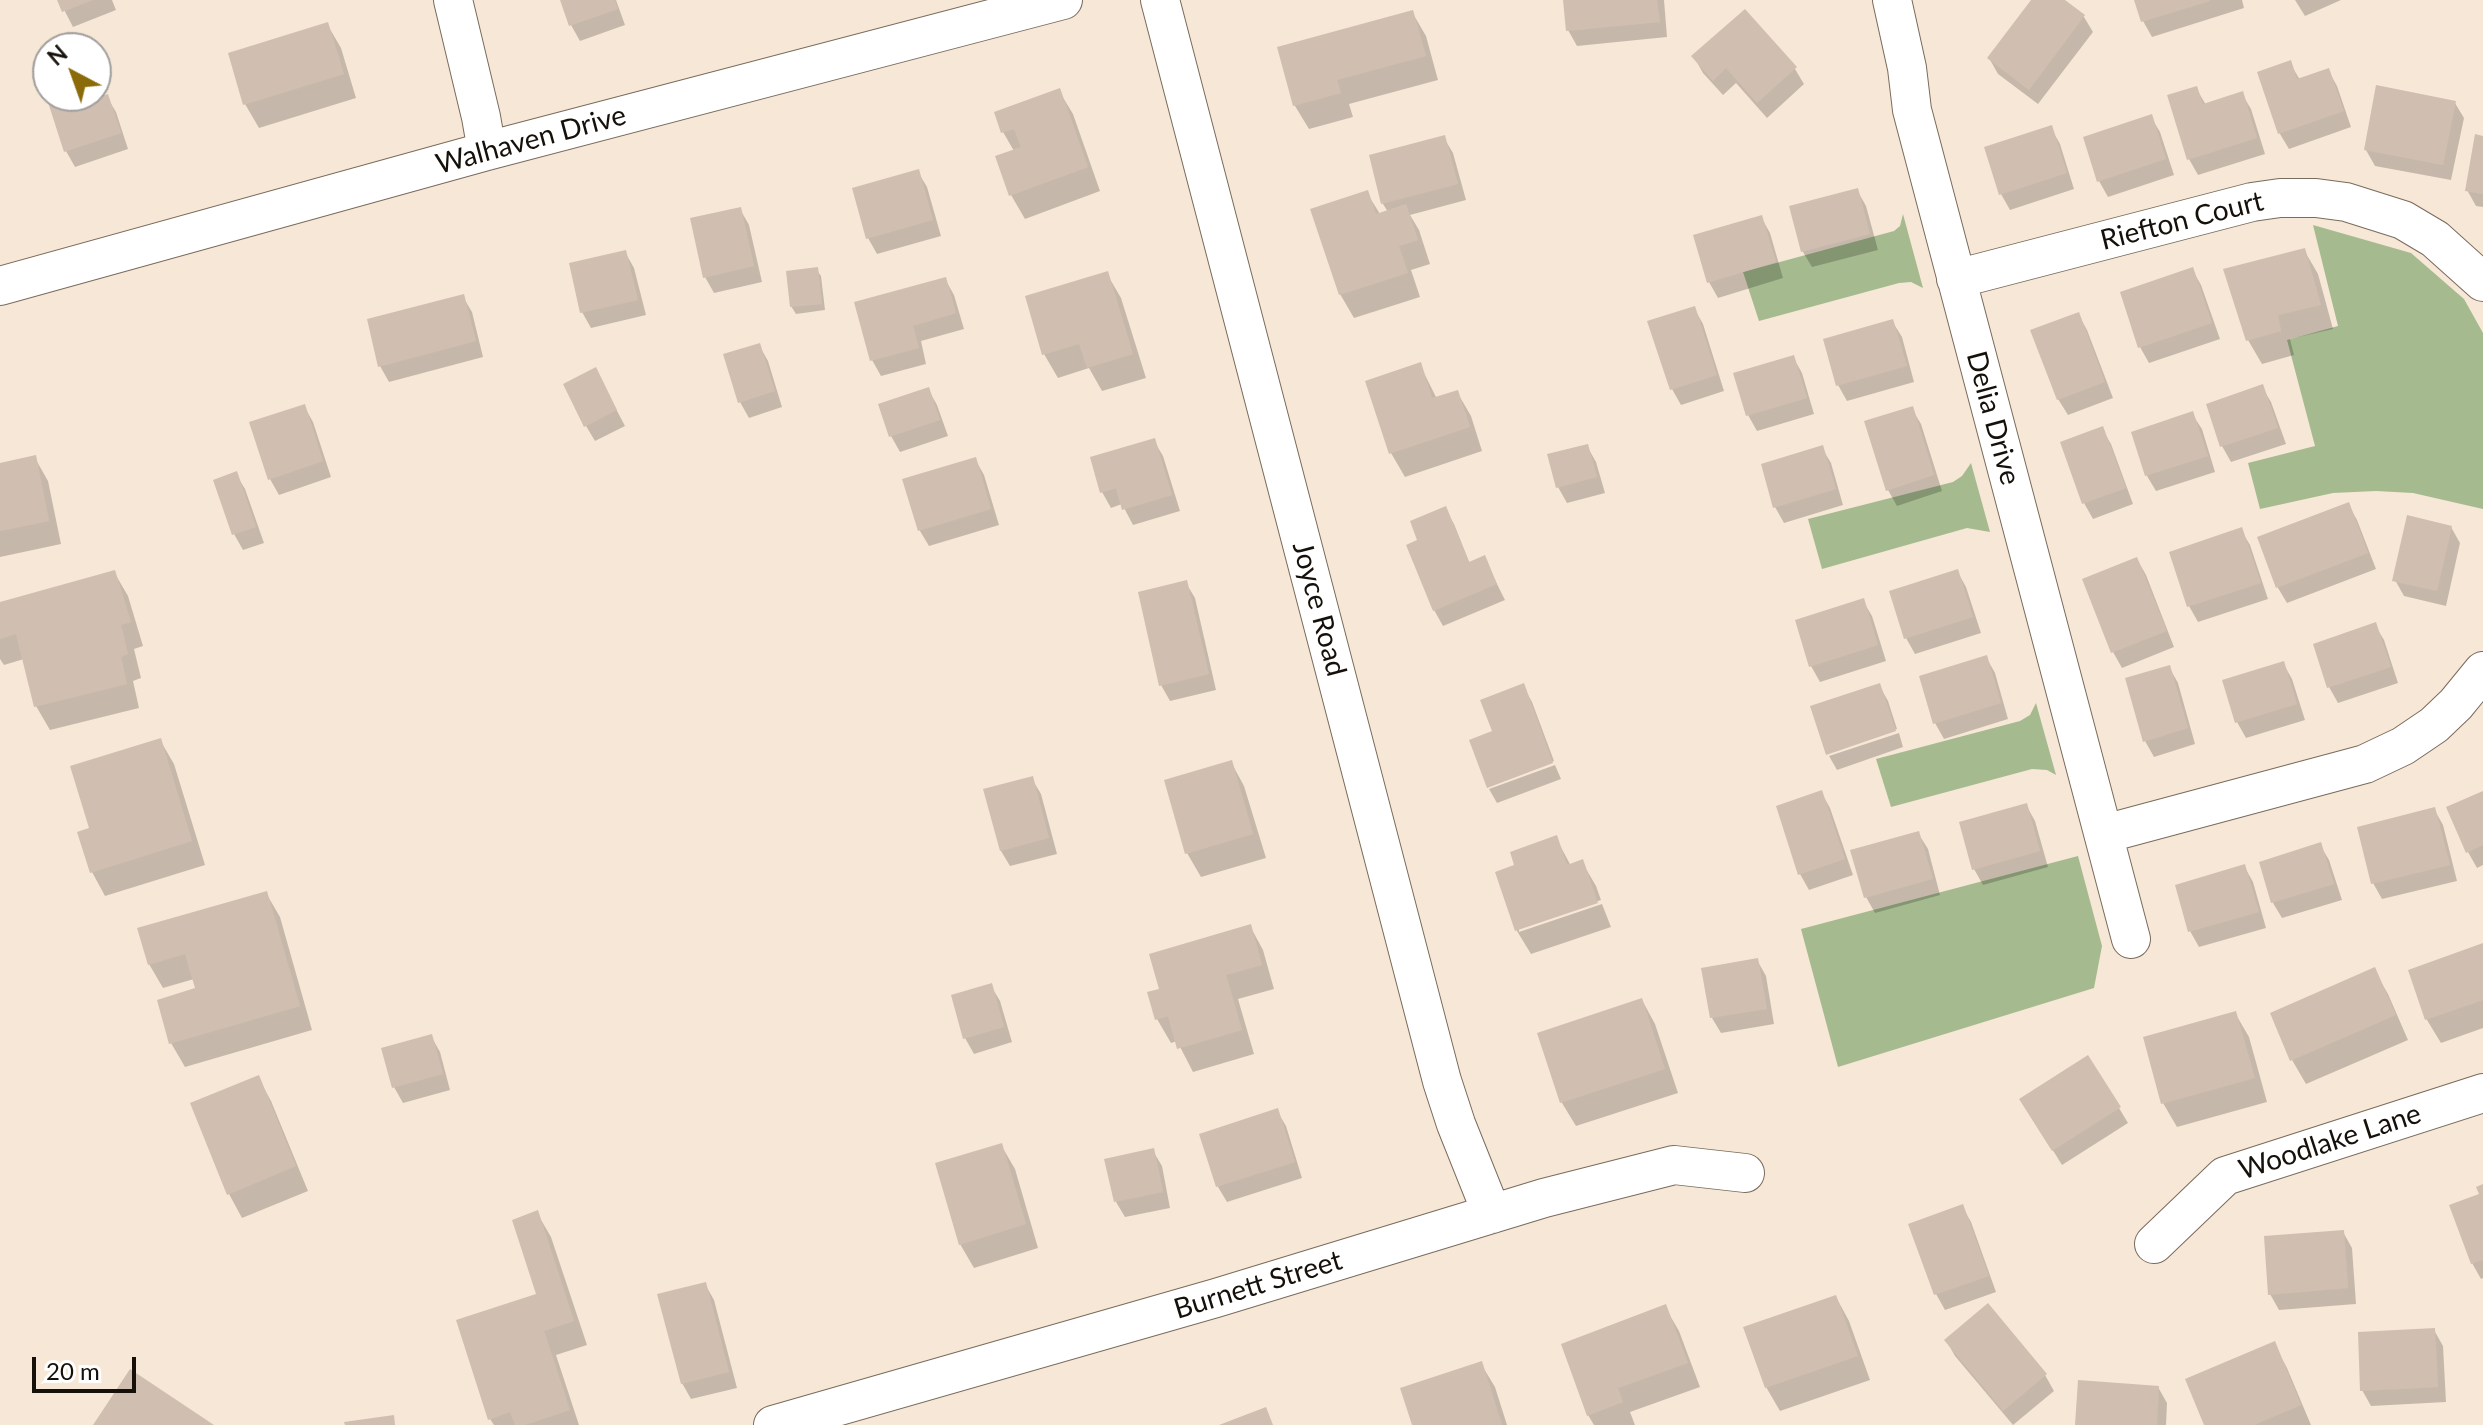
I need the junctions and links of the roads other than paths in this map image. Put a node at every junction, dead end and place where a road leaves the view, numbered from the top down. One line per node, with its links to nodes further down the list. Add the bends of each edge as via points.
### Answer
1 (453, 0): 5 (street)
2 (1063, 0): 5 (street, Walhaven Drive)
3 (1160, 0): 14 (street, Joyce Road, via 1442,1081)
4 (1892, 0): 6 (street, Delia Drive, via 1912,110)
5 (487, 151): 8 (street, Walhaven Drive)
6 (1956, 279): 7 (street, Riefton Court, via 2252,202 2316,198 2403,220 2435,239); 10 (street, Delia Drive)
7 (2483, 282)
8 (0, 286)
9 (2483, 671): 10 (street, via 2434,725 2365,764)
10 (2104, 834): 11 (street, Delia Drive)
11 (2131, 939)
12 (2483, 1093): 15 (street, Woodlake Lane, via 2225,1176)
13 (1745, 1173): 14 (street, Burnett Street, via 1674,1165)
14 (1492, 1214): 16 (street, Burnett Street)
15 (2154, 1244)
16 (773, 1425)

